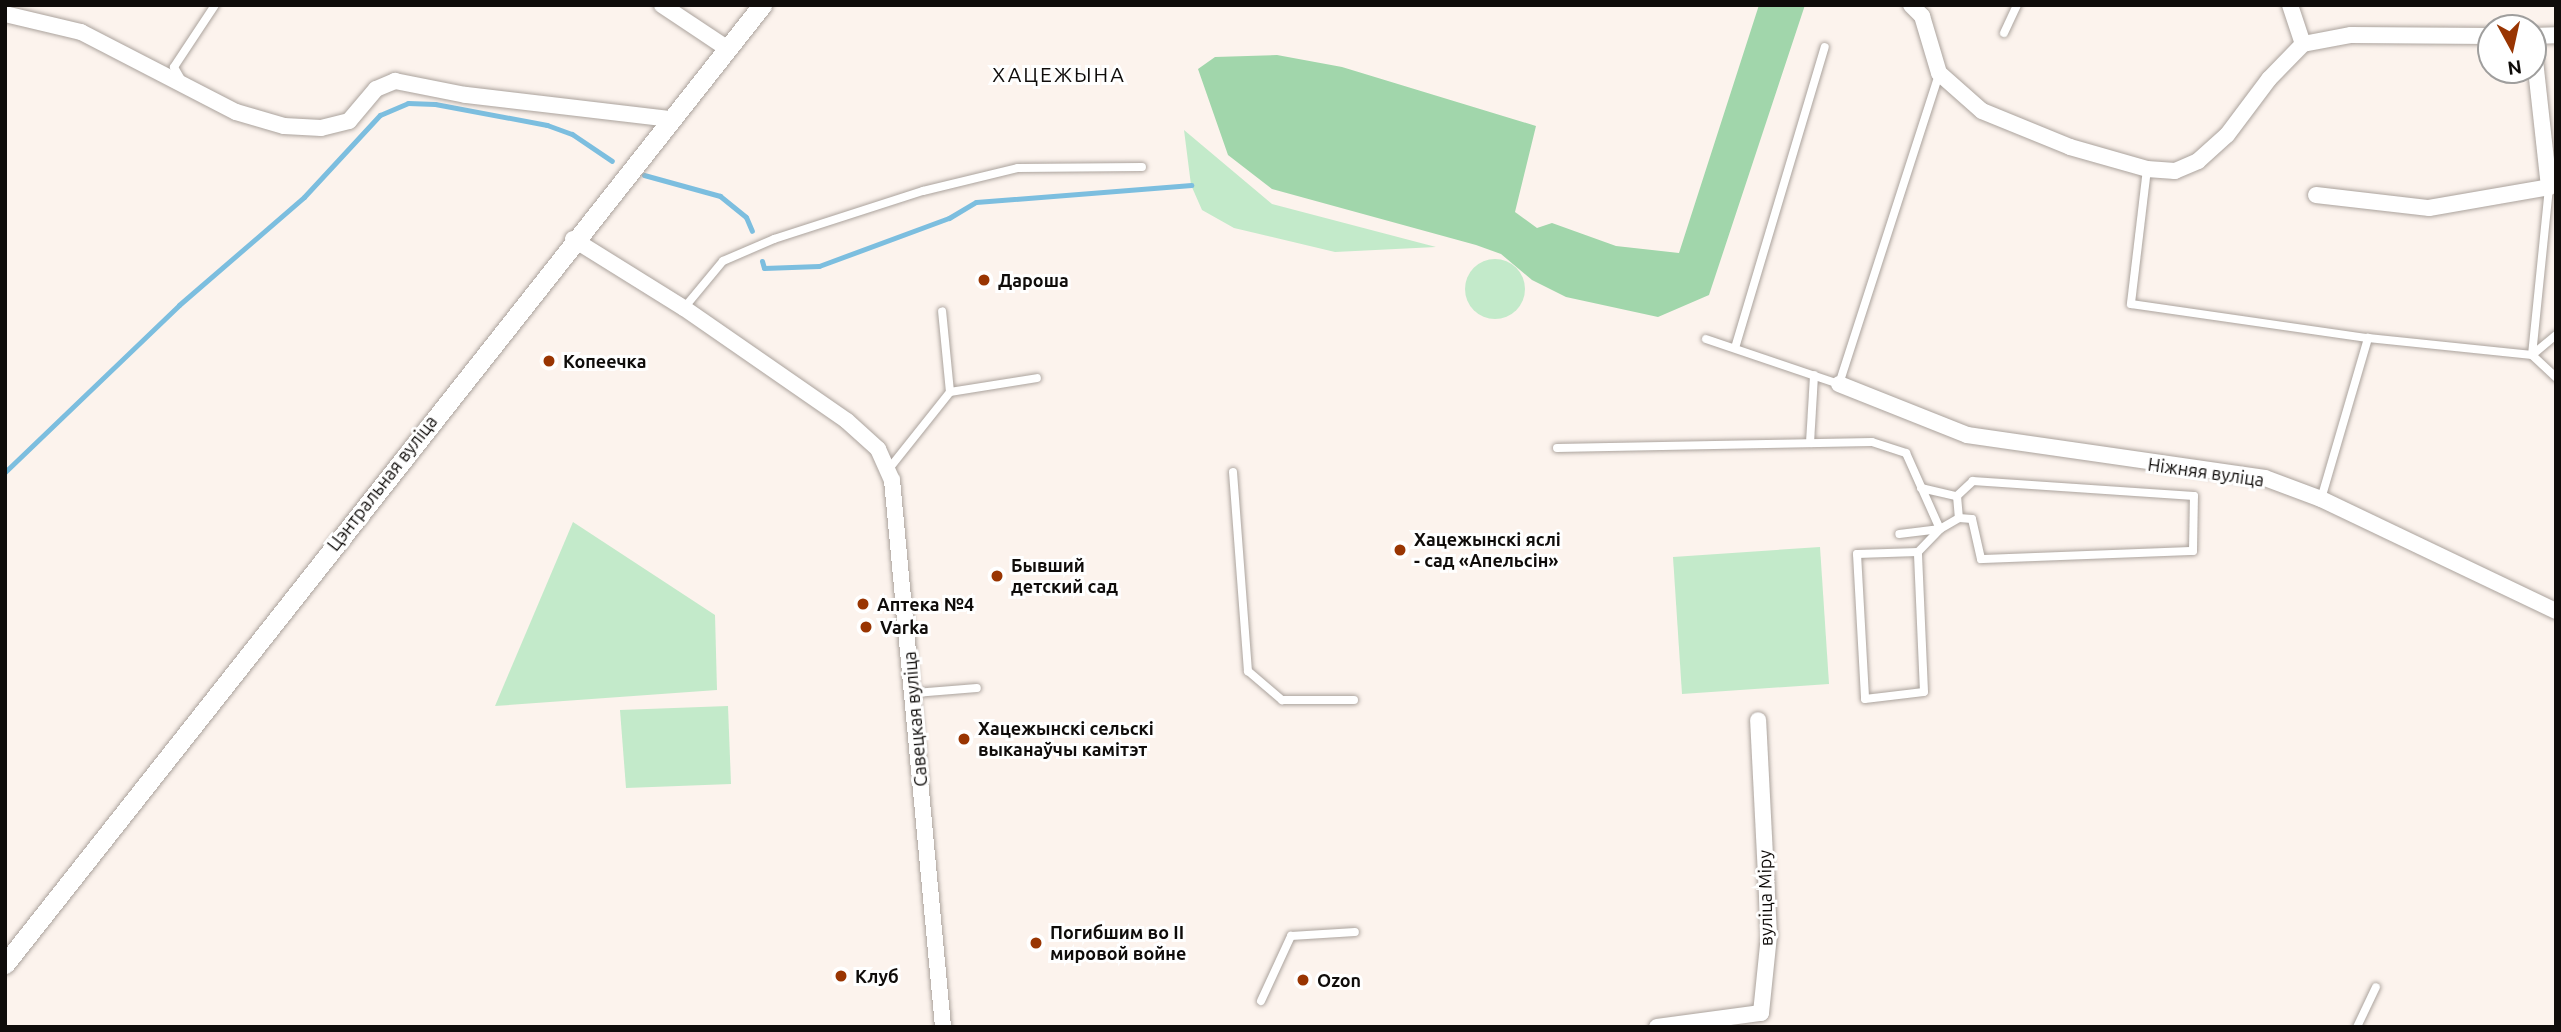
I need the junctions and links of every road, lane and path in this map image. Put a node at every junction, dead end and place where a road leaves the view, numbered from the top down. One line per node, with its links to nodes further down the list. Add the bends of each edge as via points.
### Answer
1 (215, 5): 15 (lane, via 174,67)
2 (662, 5): 12 (street)
3 (762, 5): 12 (street, Цэнтральная вуліца)
4 (2017, 5): 8 (lane)
5 (2290, 5): 10 (street)
6 (1919, 9): 13 (street)
7 (5, 14): 15 (street, via 81,32)
8 (2004, 33)
9 (2477, 36): 10 (street, via 2351,36)
10 (2303, 44): 18 (street, via 2269,79 2227,135 2198,161 2175,171)
11 (1825, 47): 27 (lane)
12 (728, 49): 16 (street, Цэнтральная вуліца)
13 (1939, 73): 18 (street, via 1982,111 2070,147); 32 (lane)
14 (2538, 84): 19 (street)
15 (186, 87): 16 (street, via 236,112 284,126 321,128 349,121 376,89 395,81 466,95)
16 (670, 119): 21 (street, Цэнтральная вуліца)
17 (1142, 167): 22 (lane, via 1018,168 923,191 774,239 723,261)
18 (2147, 169): 25 (lane, via 2131,304)
19 (2549, 187): 20 (street, via 2429,208); 28 (lane)
20 (2316, 195)
21 (573, 239): 22 (street, Савецкая вуліца); 51 (street, Цэнтральная вуліца)
22 (684, 308): 36 (street, Савецкая вуліца, via 848,421 878,449)
23 (942, 311): 33 (lane)
24 (2556, 335): 28 (lane)
25 (2368, 338): 28 (lane); 40 (lane)
26 (1706, 339): 27 (lane)
27 (1735, 348): 29 (lane)
28 (2532, 355): 30 (lane)
29 (1814, 375): 32 (lane); 34 (lane)
30 (2556, 377)
31 (1037, 378): 33 (lane)
32 (1839, 384): 40 (street, Ніжняя вуліца, via 1967,435 2265,478)
33 (950, 392): 36 (lane)
34 (1810, 443): 35 (lane); 38 (lane, via 1872,442 1906,453)
35 (1557, 448)
36 (888, 470): 47 (street, Савецкая вуліца)
37 (1233, 472): 48 (lane, via 1248,671 1282,700)
38 (1921, 488): 39 (lane); 42 (lane)
39 (1957, 496): 41 (lane); 41 (lane, via 1973,481 2194,496 2193,551 1981,559 1972,519)
40 (2321, 499): 45 (street, Ніжняя вуліца)
41 (1959, 518): 42 (lane)
42 (1940, 529): 43 (lane); 44 (lane)
43 (1899, 534)
44 (1918, 552): 44 (lane, via 1924,692 1865,699 1857,554)
45 (2556, 611)
46 (978, 688): 47 (lane)
47 (915, 693): 54 (street, Савецкая вуліца)
48 (1354, 700)
49 (1758, 720): 55 (street, вуліца Міру, via 1769,935 1761,1013)
50 (1355, 932): 53 (lane, via 1291,936)
51 (5, 964)
52 (2376, 987): 56 (lane)
53 (1261, 1001)
54 (943, 1027)
55 (1657, 1027)
56 (2357, 1027)

